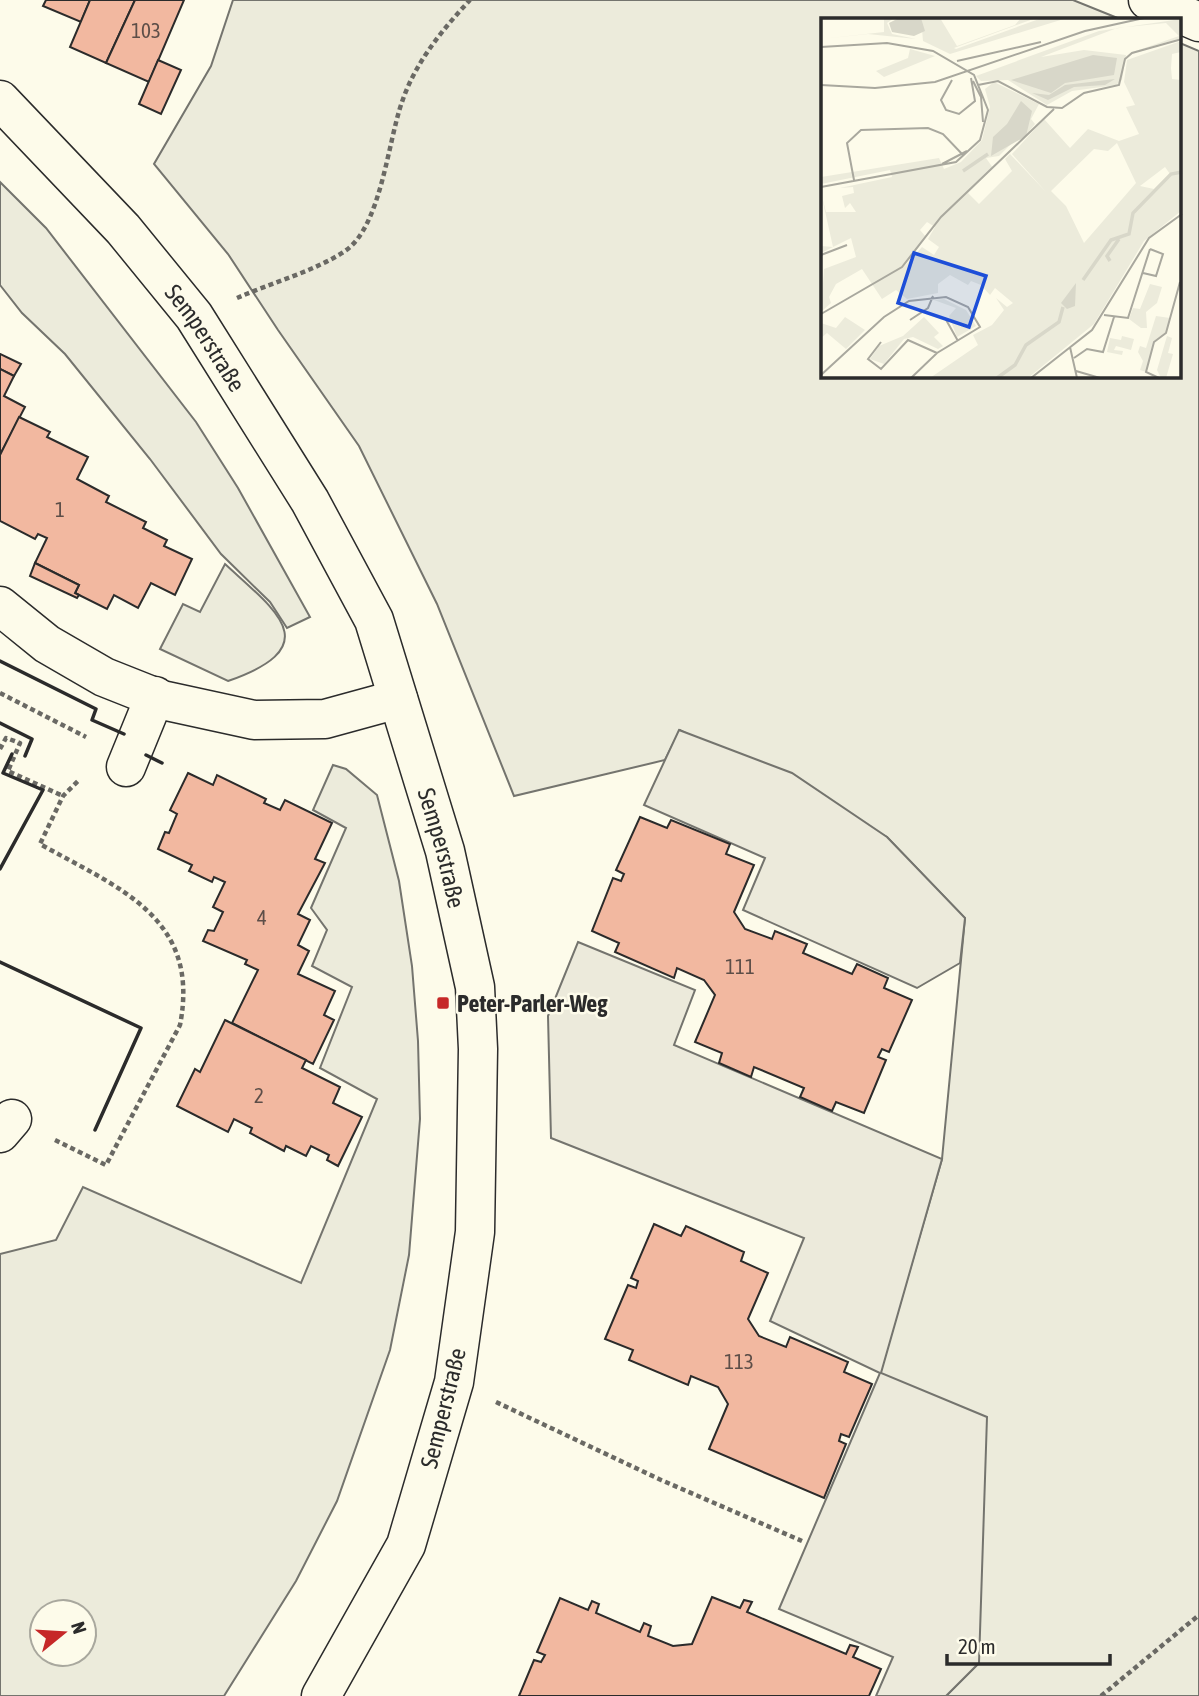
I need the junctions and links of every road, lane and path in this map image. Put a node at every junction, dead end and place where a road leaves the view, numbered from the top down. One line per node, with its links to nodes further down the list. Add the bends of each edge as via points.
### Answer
1 (470, 0): 5 (path, via 434,41 415,73 402,102 378,197 364,229 347,250)
2 (1148, 0): 3 (street)
3 (1199, 22)
4 (0, 100): 5 (street, Semperstraße, via 123,229)
5 (194, 316): 9 (street, Semperstraße, via 323,525 374,620)
6 (0, 606): 8 (street, via 47,644 104,677)
7 (0, 692): 10 (path)
8 (155, 696): 9 (street, via 254,720 325,719); 12 (street)
9 (398, 699): 16 (street, Semperstraße, via 445,851 475,986 475,1232)
10 (97, 743)
11 (0, 750): 14 (path, via 6,738 20,743 8,771)
12 (126, 767)
13 (82, 777): 14 (path)
14 (63, 796): 15 (path, via 40,844 131,896 163,927 180,958 184,1004 180,1025 106,1165)
15 (6, 1126)
16 (454, 1382): 17 (path); 19 (street, Semperstraße, via 407,1545)
17 (802, 1542)
18 (1199, 1615): 20 (path)
19 (321, 1696)
20 (1101, 1696)

